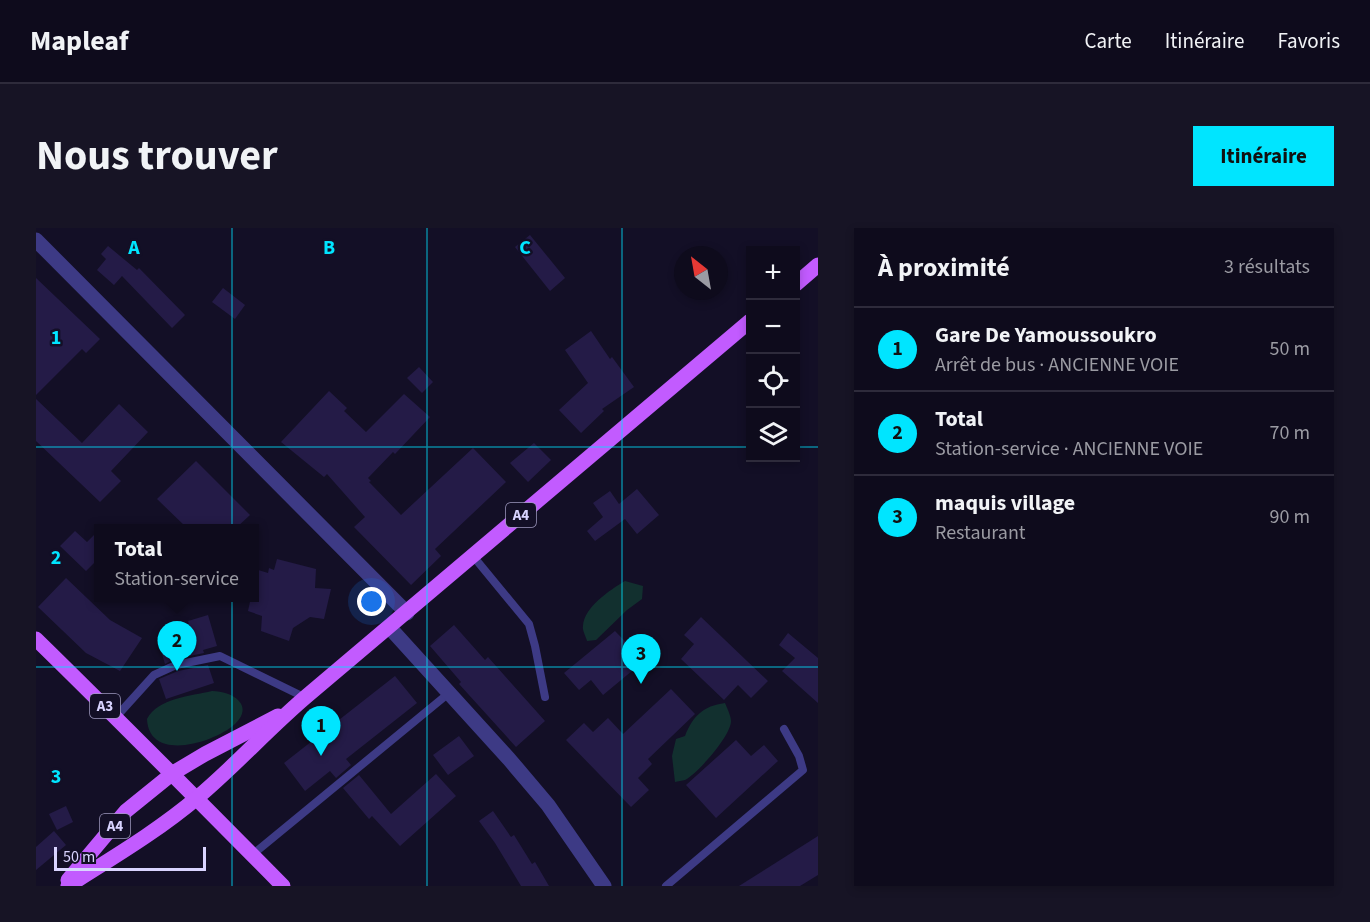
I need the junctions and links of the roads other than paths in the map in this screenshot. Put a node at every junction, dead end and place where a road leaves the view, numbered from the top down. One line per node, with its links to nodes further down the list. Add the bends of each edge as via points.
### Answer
1 (36, 240): 6 (street)
2 (818, 265): 3 (main road)
3 (800, 280)
4 (746, 324): 5 (main road, A4)
5 (472, 556): 6 (main road, A4); 10 (lane, via 529,624)
6 (407, 613): 7 (main road, A4)
7 (390, 627): 9 (street); 11 (main road, A4)
8 (36, 639): 13 (main road, A3)
9 (449, 693): 17 (lane); 20 (street, via 548,805)
10 (545, 697)
11 (306, 698): 12 (main road, A4); 13 (lane, via 220,657 176,665 154,675)
12 (292, 709): 15 (main road, A4); 16 (main road, A4)
13 (116, 717): 15 (main road, A3)
14 (784, 729): 21 (lane, via 803,770)
15 (173, 773): 16 (main road, A3); 18 (main road, A4, via 126,811)
16 (196, 799): 17 (main road, A3); 18 (main road, A4, via 137,843)
17 (252, 855): 19 (main road, A3)
18 (65, 886)
19 (283, 886)
20 (604, 886)
21 (666, 886)

